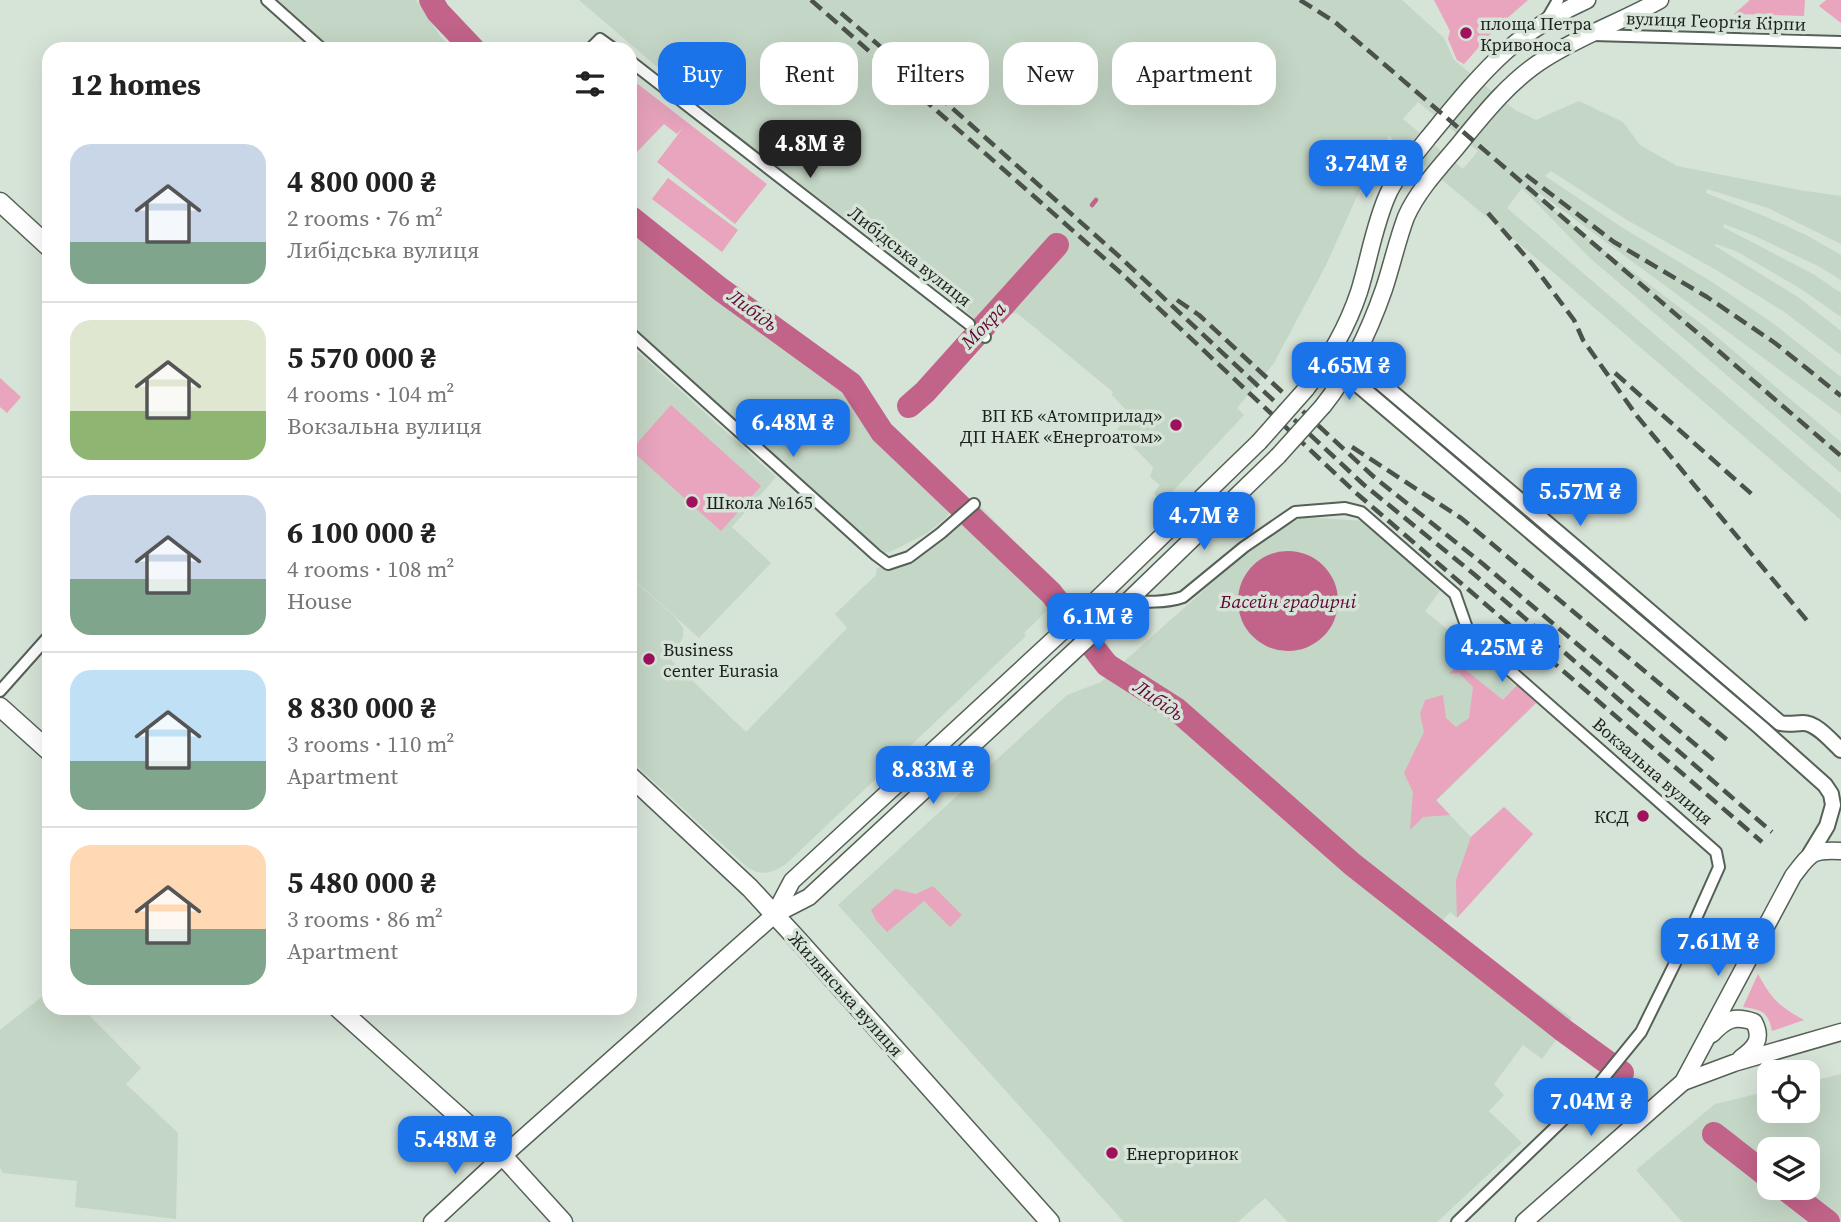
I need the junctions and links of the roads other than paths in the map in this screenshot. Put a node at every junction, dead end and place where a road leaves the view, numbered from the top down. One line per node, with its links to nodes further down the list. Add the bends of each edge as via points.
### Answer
1 (267, 0): 7 (street)
2 (1558, 0): 5 (street)
3 (1587, 0): 5 (main road)
4 (1660, 0): 6 (main road)
5 (1545, 22): 14 (main road, via 1508,49 1388,193 1359,291)
6 (1590, 35): 8 (street, вулиця Георгія Кірпи); 16 (main road, via 1530,68 1435,173 1408,214)
7 (314, 42)
8 (1841, 42)
9 (637, 66): 12 (street, Либідська вулиця)
10 (0, 202): 11 (main road)
11 (42, 241)
12 (969, 324)
13 (637, 339): 18 (street, via 888,564 909,557)
14 (1336, 345): 15 (main road); 16 (street)
15 (1328, 360): 17 (street); 32 (main road, bridge, via 1259,442 792,881)
16 (1354, 360): 17 (main road); 23 (street, via 1780,723)
17 (1345, 375): 19 (main road, bridge, via 1278,456); 26 (street)
18 (974, 504)
19 (1128, 601): 32 (main road, via 809,897); 42 (street, Вокзальна вулиця, via 1183,597 1295,512 1345,508 1361,512 1455,594 1471,636 1716,852 1719,867 1641,1032 1601,1082)
20 (42, 644): 21 (street)
21 (0, 691)
22 (0, 707): 24 (main road)
23 (1793, 725): 25 (street, via 1812,725); 26 (street, via 1784,741)
24 (42, 745)
25 (1841, 750)
26 (1789, 753): 28 (street)
27 (637, 783): 32 (main road, Жилянська вулиця)
28 (1825, 785): 29 (street); 30 (street, via 1833,805)
29 (1841, 788)
30 (1813, 850): 31 (main road); 35 (main road, via 1788,884)
31 (1841, 850)
32 (774, 915): 38 (main road); 41 (main road, Жилянська вулиця)
33 (346, 1015): 38 (main road)
34 (1841, 1032): 36 (main road)
35 (1706, 1041): 36 (main road, via 1735,1018 1754,1022 1759,1040); 37 (main road)
36 (1734, 1063): 37 (main road)
37 (1683, 1082): 43 (main road)
38 (503, 1156): 39 (main road); 40 (main road)
39 (432, 1222)
40 (563, 1222)
41 (1051, 1222)
42 (1457, 1222)
43 (1524, 1222)

